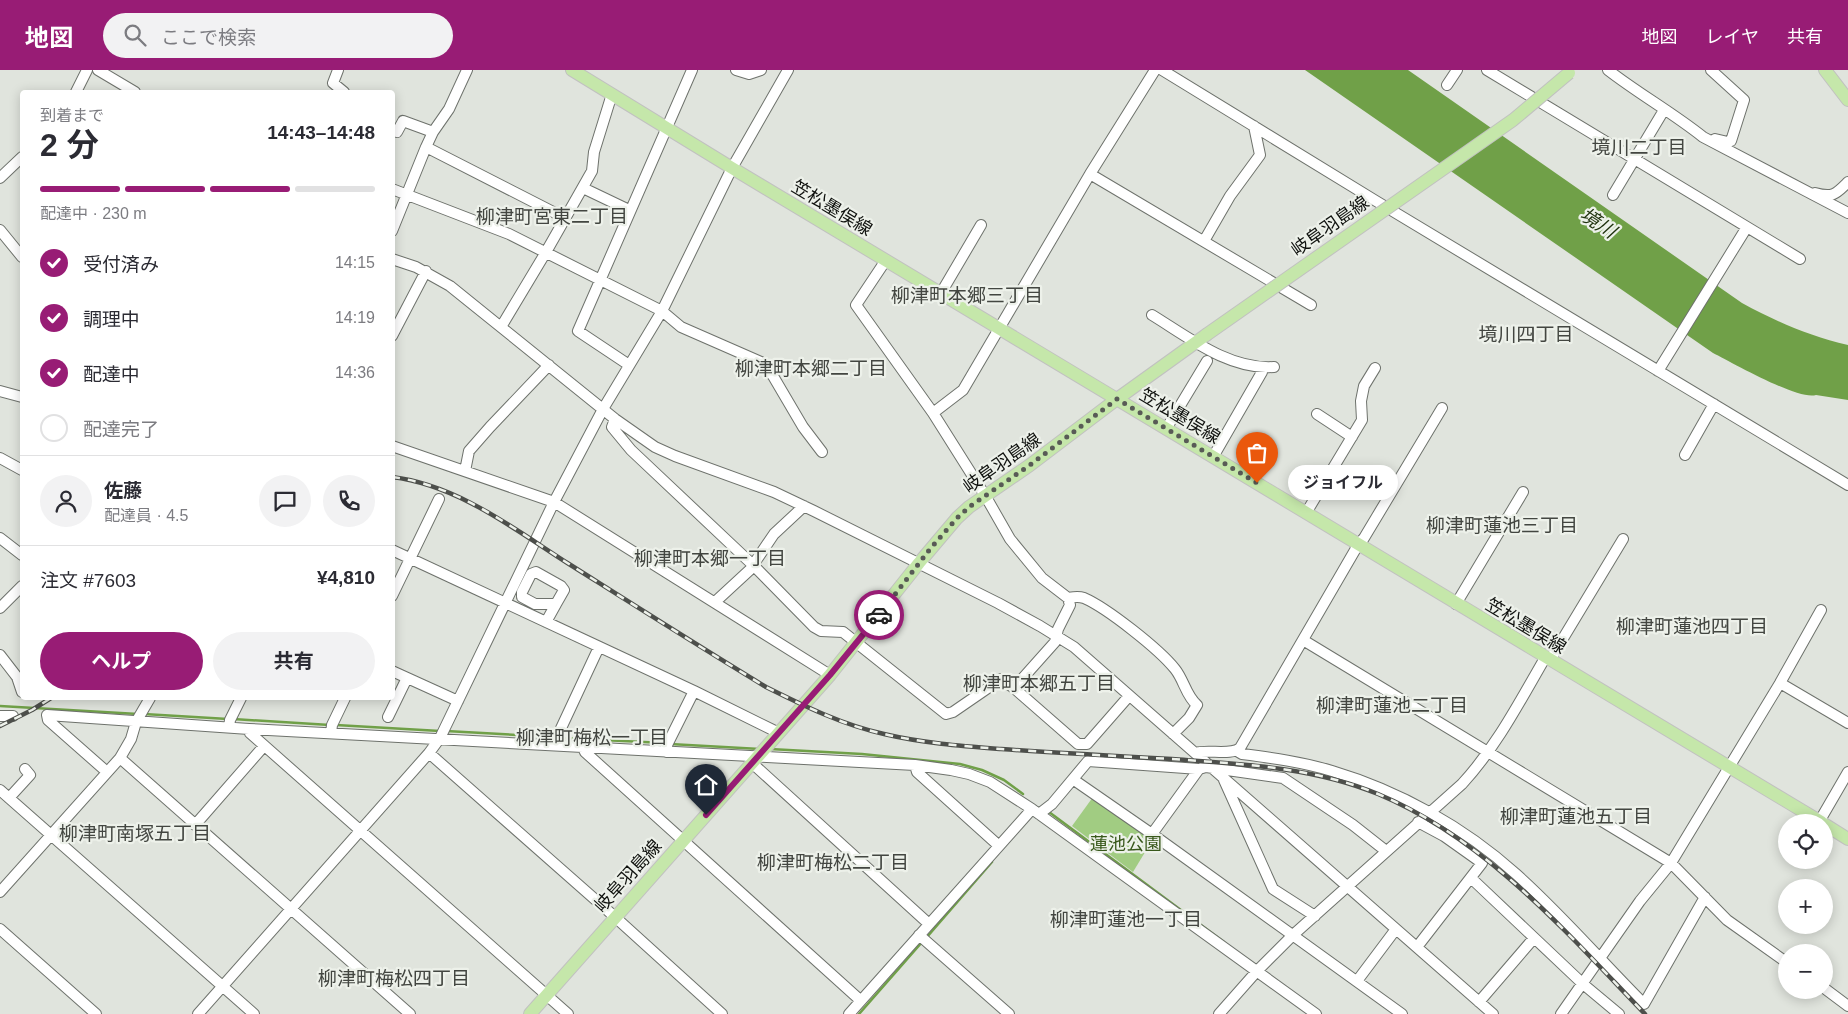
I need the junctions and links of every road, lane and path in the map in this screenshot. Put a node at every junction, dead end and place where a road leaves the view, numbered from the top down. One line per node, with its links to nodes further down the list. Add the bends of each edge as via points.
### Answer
1 (87, 70): 19 (street)
2 (98, 70): 20 (street)
3 (338, 70): 21 (street, via 333,83)
4 (467, 70): 28 (street, via 449,109)
5 (692, 70): 26 (street)
6 (736, 70): 7 (street, via 749,74)
7 (761, 70)
8 (788, 70): 33 (street)
9 (1155, 70): 34 (street)
10 (1162, 70): 25 (street)
11 (1457, 70): 18 (street)
12 (1487, 70): 32 (street)
13 (1608, 70): 24 (street)
14 (1711, 70): 29 (street, via 1744,100 1731,141)
15 (1825, 70): 23 (main road)
16 (576, 71): 22 (main road, 笠松墨俣線)
17 (1571, 72): 64 (main road, 岐阜羽島線, bridge, via 1513,120)
18 (1447, 85)
19 (77, 90)
20 (132, 90)
21 (342, 90)
22 (612, 94): 26 (main road, 笠松墨俣線); 37 (street, via 594,152 592,171)
23 (1848, 100)
24 (1664, 110): 29 (street); 32 (street)
25 (1254, 126): 49 (street, via 1260,156 1230,196); 71 (street)
26 (666, 127): 33 (main road, 笠松墨俣線); 42 (street)
27 (395, 132): 28 (street, via 403,121)
28 (433, 132): 30 (street)
29 (1703, 137): 39 (street)
30 (426, 147): 40 (street); 44 (street)
31 (20, 159): 35 (street)
32 (1634, 159): 41 (street); 47 (street)
33 (732, 168): 54 (main road, 笠松墨俣線); 59 (street)
34 (1090, 174): 49 (street); 62 (street)
35 (0, 178)
36 (1848, 182): 39 (street, via 1832,195)
37 (583, 188): 42 (street); 44 (street)
38 (395, 190): 40 (street)
39 (1808, 193): 43 (street)
40 (408, 195): 45 (street); 50 (street, via 483,223)
41 (1613, 195)
42 (630, 210): 56 (street)
43 (1848, 213)
44 (565, 218): 50 (street)
45 (395, 224)
46 (981, 225): 57 (street)
47 (1747, 227): 52 (street); 71 (street)
48 (0, 230): 51 (street)
49 (1204, 242): 58 (street)
50 (546, 252): 56 (street); 61 (street)
51 (20, 255)
52 (1800, 258)
53 (395, 260): 55 (street)
54 (886, 260): 57 (main road, 笠松墨俣線); 78 (street, via 856,305)
55 (426, 272): 61 (street, via 450,286); 63 (street)
56 (599, 279): 59 (street); 67 (street, via 578,331)
57 (941, 293): 62 (main road, 笠松墨俣線)
58 (1311, 305)
59 (662, 312): 67 (street); 84 (street, via 681,327 761,362)
60 (1152, 315): 64 (street)
61 (501, 327): 66 (street)
62 (999, 328): 74 (main road, 笠松墨俣線); 78 (street, via 963,390)
63 (395, 330)
64 (1201, 338): 69 (street, via 1222,356); 74 (main road, 岐阜羽島線)
65 (1207, 361): 81 (street)
66 (549, 365): 77 (street); 89 (street, via 470,451)
67 (629, 365): 77 (street)
68 (1274, 367): 69 (street)
69 (1262, 368): 86 (street)
70 (1375, 368): 82 (street, via 1364,386 1362,420)
71 (1658, 371): 75 (street)
72 (0, 391): 73 (street)
73 (20, 396)
74 (1117, 399): 81 (main road, 笠松墨俣線); 92 (main road, 岐阜羽島線)
75 (1714, 404): 85 (street); 90 (street)
76 (1442, 408): 99 (street)
77 (603, 409): 80 (street); 94 (street)
78 (933, 413): 92 (street)
79 (1317, 414): 82 (street)
80 (615, 419): 95 (street, via 675,456); 104 (street, via 612,427 631,450)
81 (1166, 429): 86 (main road, 笠松墨俣線)
82 (1352, 437): 96 (street)
83 (395, 447): 89 (street)
84 (822, 452)
85 (1685, 455)
86 (1213, 456): 96 (main road, 笠松墨俣線)
87 (0, 458): 88 (street)
88 (20, 469)
89 (465, 472): 94 (street)
90 (1848, 485)
91 (1523, 492): 111 (street)
92 (986, 497): 103 (main road, 岐阜羽島線, via 957,518); 107 (street, via 1025,559 1042,578)
93 (439, 498): 102 (street)
94 (554, 502): 108 (street); 109 (street)
95 (804, 506): 103 (street); 104 (street, via 774,534)
96 (1306, 513): 99 (main road, 笠松墨俣線)
97 (0, 538): 101 (street)
98 (1623, 539): 120 (street)
99 (1358, 545): 111 (main road, 笠松墨俣線); 116 (street)
100 (395, 551): 102 (street)
101 (20, 553)
102 (410, 558): 106 (street); 108 (street)
103 (919, 563): 115 (street); 117 (main road, 岐阜羽島線)
104 (753, 566): 109 (street); 117 (street, via 814,627 821,631 843,632)
105 (20, 588): 112 (street)
106 (395, 590)
107 (1068, 598): 115 (street, via 1070,605); 142 (street, via 1082,598 1106,610 1177,671 1197,705)
108 (505, 602): 114 (street); 132 (street)
109 (715, 602): 122 (street)
110 (556, 604): 114 (street)
111 (1456, 604): 120 (main road, 笠松墨俣線)
112 (0, 608)
113 (1821, 610): 124 (street)
114 (546, 622): 118 (street)
115 (1056, 636): 126 (street, via 1055,642); 128 (street, via 1074,647)
116 (1303, 640): 147 (street); 151 (street)
117 (857, 643): 122 (main road, 岐阜羽島線); 126 (street, via 946,714 1001,679)
118 (599, 647): 127 (street); 144 (street)
119 (0, 655): 125 (street)
120 (1547, 659): 151 (street); 155 (main road, 笠松墨俣線)
121 (395, 672): 123 (street)
122 (830, 675): 141 (main road, 岐阜羽島線)
123 (407, 678): 132 (street); 135 (street)
124 (1780, 683): 137 (street); 155 (street)
125 (20, 686)
126 (1014, 688): 128 (street, via 1078,744 1087,744)
127 (694, 690): 141 (street); 148 (street)
128 (1130, 696): 142 (street)
129 (149, 700): 136 (street)
130 (240, 700): 138 (street)
131 (344, 700): 140 (street)
132 (458, 702): 143 (street)
133 (0, 716): 134 (street)
134 (13, 716)
135 (388, 717)
136 (136, 722): 138 (street); 152 (street); 159 (street, via 47,716)
137 (1848, 723)
138 (229, 728): 139 (street)
139 (249, 729): 140 (street); 145 (street)
140 (331, 733): 143 (street)
141 (780, 733): 153 (main road, 岐阜羽島線)
142 (1174, 734): 150 (street)
143 (440, 738): 144 (street); 149 (street)
144 (556, 745): 146 (street)
145 (264, 746): 170 (street); 171 (street)
146 (583, 747): 148 (street); 176 (street)
147 (1237, 751): 150 (street); 166 (street, via 1331,771)
148 (666, 752): 153 (street)
149 (429, 753): 171 (street); 186 (street)
150 (1195, 753): 158 (street)
151 (1488, 753): 166 (street, via 1462,784); 179 (street)
152 (120, 758): 159 (street); 170 (street)
153 (755, 760): 154 (street); 176 (main road, 岐阜羽島線); 187 (street)
154 (915, 765): 165 (street, via 969,774 990,782); 177 (street, via 917,772)
155 (1729, 767): 167 (main road, 笠松墨俣線); 179 (street)
156 (25, 769): 164 (street, via 30,775)
157 (1199, 769): 158 (street); 162 (street, via 1088,761); 173 (street)
158 (1214, 769): 161 (street); 178 (street, via 1283,778)
159 (107, 772): 174 (street)
160 (1848, 772): 168 (street)
161 (1222, 776): 181 (street); 185 (street, via 1273,888)
162 (1074, 780): 165 (street, via 1052,804); 173 (street)
163 (0, 790): 164 (street)
164 (9, 798): 174 (street)
165 (1036, 811): 177 (street); 196 (street)
166 (1430, 812): 169 (street); 195 (street, via 1476,842 1516,874)
167 (1806, 814)
168 (1826, 814)
169 (1418, 822): 178 (street); 180 (street, via 1482,863)
170 (195, 825): 184 (street)
171 (360, 830): 184 (street); 200 (street)
172 (1833, 830): 175 (main road, 笠松墨俣線)
173 (1152, 834): 191 (street)
174 (51, 835): 182 (street); 199 (street)
175 (1848, 839)
176 (683, 841): 186 (main road, 岐阜羽島線); 202 (street)
177 (998, 845): 187 (street)
178 (1386, 852): 181 (street)
179 (1671, 863): 183 (street); 195 (street)
180 (1472, 878): 192 (street); 193 (street)
181 (1347, 886): 185 (street); 189 (street)
182 (0, 892)
183 (1705, 897): 194 (street, via 1727,920); 195 (street, via 1644,1004)
184 (291, 909): 199 (street); 208 (street)
185 (1314, 916): 191 (street)
186 (615, 917): 200 (main road, 岐阜羽島線); 211 (street)
187 (929, 924): 190 (street)
188 (0, 929): 205 (street)
189 (1396, 929): 193 (street); 197 (street)
190 (919, 935): 202 (street); 213 (street)
191 (1293, 935): 196 (street); 197 (street)
192 (1534, 938): 198 (street); 203 (street)
193 (1417, 947): 203 (street)
194 (1778, 956)
195 (1599, 959): 198 (street)
196 (1257, 971): 214 (street); 215 (street)
197 (1357, 981): 216 (street)
198 (1583, 984): 218 (street); 219 (street)
199 (223, 986): 206 (street); 207 (street)
200 (546, 995): 209 (main road, 岐阜羽島線); 210 (street)
201 (1833, 995): 204 (street)
202 (860, 1000): 212 (street)
203 (1479, 1002): 217 (street)
204 (1848, 1006)
205 (96, 1014)
206 (198, 1014)
207 (254, 1014)
208 (410, 1014)
209 (530, 1014)
210 (568, 1014)
211 (722, 1014)
212 (849, 1014)
213 (1009, 1014)
214 (1219, 1014)
215 (1316, 1014)
216 (1402, 1014)
217 (1492, 1014)
218 (1561, 1014)
219 (1619, 1014)

